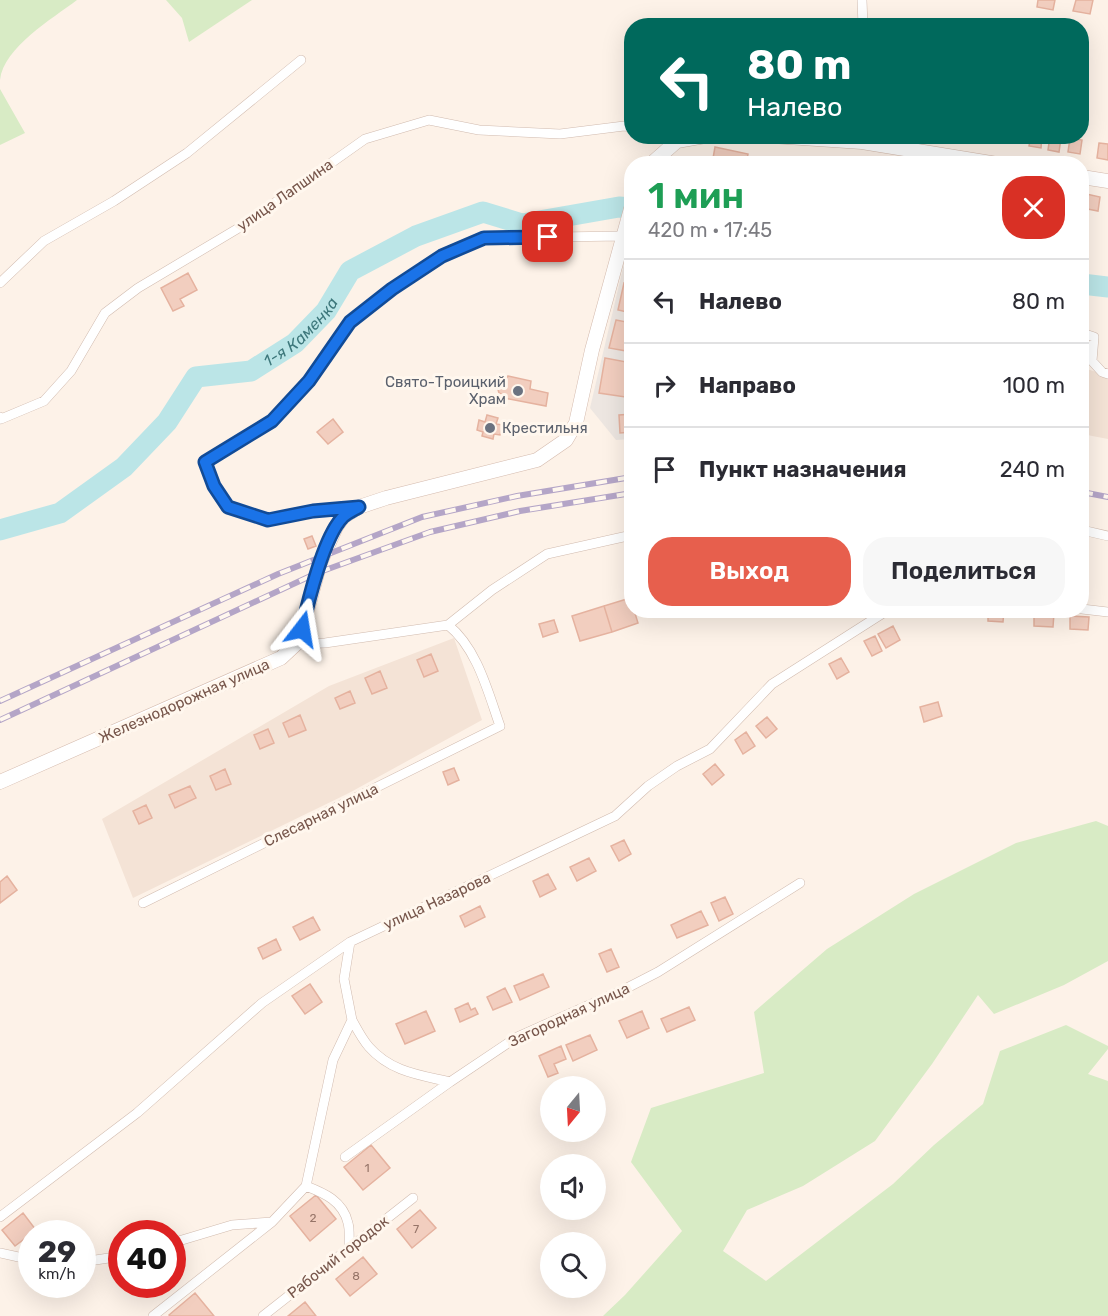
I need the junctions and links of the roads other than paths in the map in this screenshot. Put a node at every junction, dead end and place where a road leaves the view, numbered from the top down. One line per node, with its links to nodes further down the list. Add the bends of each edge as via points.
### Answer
1 (862, 0): 2 (street)
2 (863, 18)
3 (301, 60): 13 (street, via 187,153 44,242)
4 (624, 126): 16 (street, улица Лапшина, via 560,134 479,130 429,120 366,139 242,226 138,288 105,313 71,371 44,401)
5 (669, 144): 7 (street)
6 (889, 144): 8 (street)
7 (658, 156)
8 (954, 156)
9 (1089, 178): 10 (street)
10 (1108, 181)
11 (624, 237): 17 (street, via 484,238 442,256 350,322 309,381 272,421 205,462 228,507 268,520)
12 (624, 247): 17 (street, via 592,350 576,423 566,440 537,460)
13 (0, 283)
14 (1089, 335): 15 (street, via 1094,337 1092,361)
15 (1108, 374)
16 (0, 419)
17 (359, 507): 25 (street, via 336,527 320,563)
18 (1089, 532): 19 (street)
19 (1108, 536)
20 (624, 537): 24 (street, via 547,554)
21 (1089, 610): 22 (street)
22 (1108, 612)
23 (875, 618): 29 (street, улица Назарова, via 772,684 710,748 648,786 615,816)
24 (448, 625): 25 (street); 28 (street, Слесарная улица, via 460,635 484,679 500,726)
25 (296, 644): 26 (street, Железнодорожная улица, via 280,658)
26 (0, 782)
27 (800, 883): 31 (street, Загородная улица, via 658,972 517,1037)
28 (143, 903)
29 (350, 942): 30 (street, via 345,979); 35 (street, улица Назарова, via 262,1003 137,1113)
30 (352, 1020): 31 (street, via 369,1047 392,1066); 33 (street, via 333,1060)
31 (450, 1082): 32 (street, Загородная улица)
32 (345, 1157)
33 (306, 1186): 36 (street); 38 (street, via 325,1193 340,1206 348,1223)
34 (413, 1198): 38 (street, Рабочий городок)
35 (0, 1216)
36 (272, 1222): 37 (street, via 232,1225); 41 (street)
37 (186, 1239)
38 (349, 1248): 42 (street, Рабочий городок)
39 (0, 1252): 40 (street)
40 (18, 1256)
41 (153, 1316)
42 (263, 1316)

